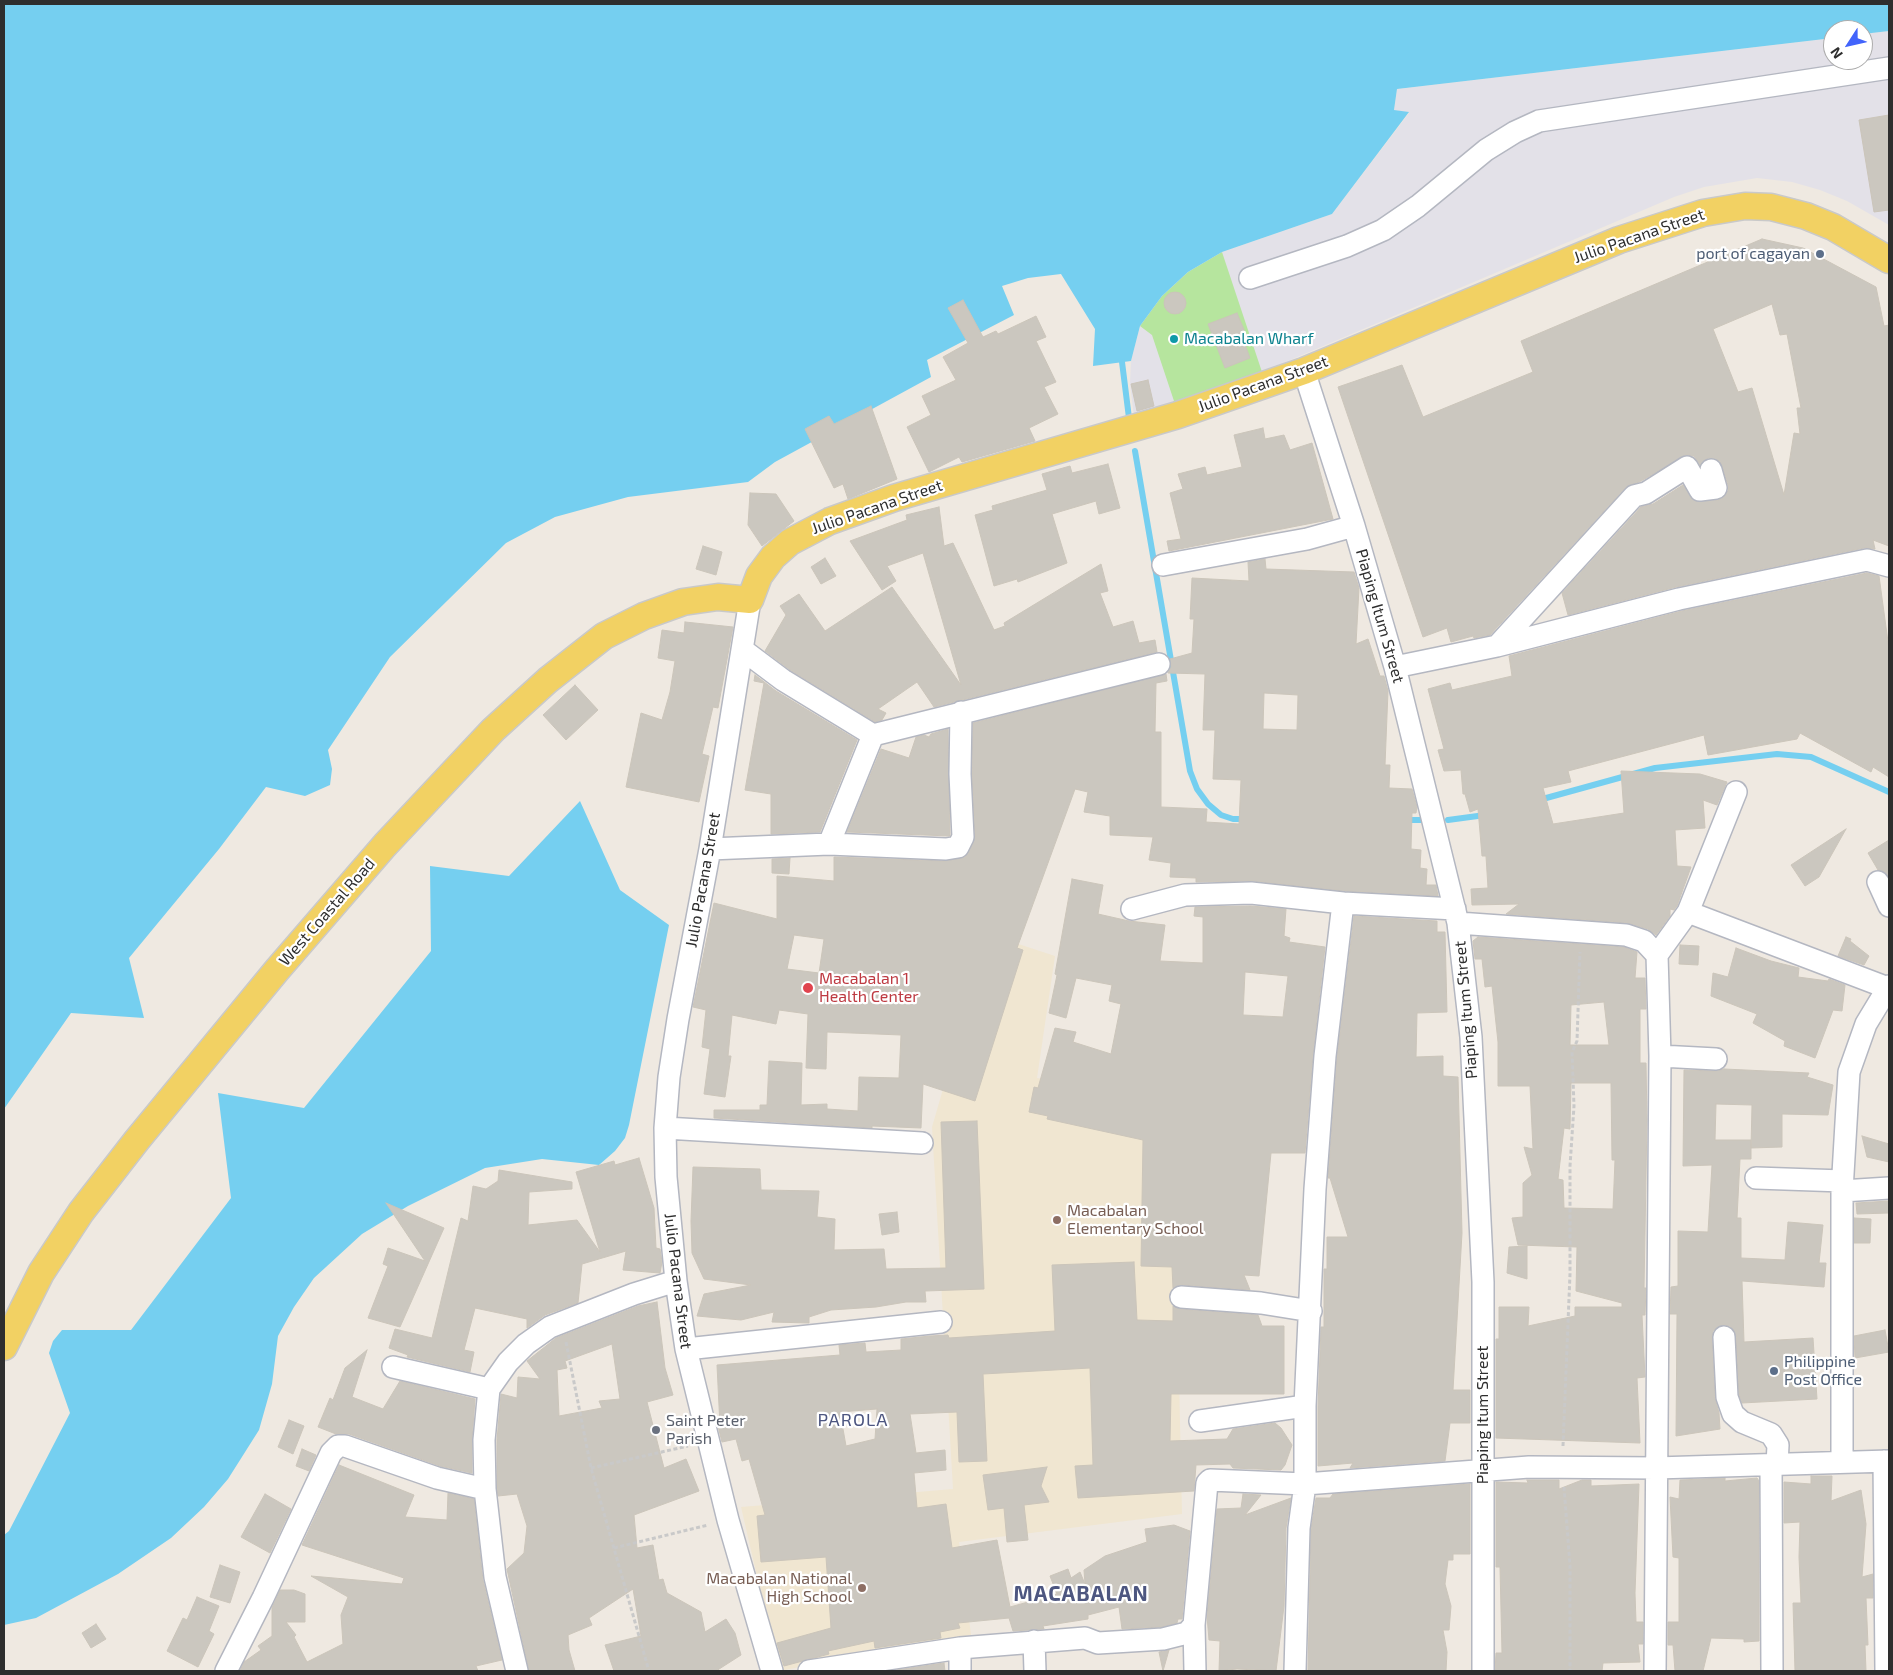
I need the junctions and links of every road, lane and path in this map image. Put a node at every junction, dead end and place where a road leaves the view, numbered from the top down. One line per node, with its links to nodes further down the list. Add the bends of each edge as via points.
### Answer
1 (1889, 68): 3 (street, via 1539,121 1486,150 1418,206 1383,230 1347,246)
2 (1889, 260): 4 (main road, Julio Pacana Street, via 1833,227 1806,216 1771,207 1724,208 1619,240)
3 (1250, 278)
4 (1304, 371): 6 (street, Piaping Itum Street); 9 (main road, Julio Pacana Street, via 1178,415 894,498 830,521 790,542 773,556 759,576)
5 (1710, 470): 10 (street, via 1716,488 1700,490 1687,467 1646,493 1634,496)
6 (1354, 526): 7 (street, via 1307,539); 13 (street, Piaping Itum Street)
7 (1163, 565)
8 (1889, 566): 10 (street, via 1867,560 1679,599)
9 (750, 600): 11 (street, Julio Pacana Street); 41 (main road, West Coastal Road, via 718,597 683,602 644,616 604,636 548,680 493,730 385,845 137,1140 81,1212 41,1272)
10 (1497, 646): 13 (street)
11 (743, 650): 15 (street, via 782,680); 18 (street, Julio Pacana Street)
12 (1159, 664): 14 (street)
13 (1395, 667): 24 (street, Piaping Itum Street)
14 (961, 712): 15 (street); 17 (street, via 963,837 958,847)
15 (873, 735): 17 (street)
16 (1736, 792): 23 (street)
17 (829, 844): 18 (street)
18 (710, 849): 30 (street, Julio Pacana Street, via 678,1019)
19 (1878, 882): 21 (street)
20 (1343, 902): 22 (street, via 1251,893 1213,894 1185,895); 24 (street); 37 (street, via 1325,1056 1315,1190)
21 (1889, 906)
22 (1132, 909)
23 (1688, 912): 26 (street); 27 (street)
24 (1456, 916): 25 (street); 54 (street, Piaping Itum Street, via 1471,1037 1483,1282)
25 (1581, 931): 26 (street, via 1626,935 1644,941); 53 (path, via 1577,1041 1572,1052 1570,1274)
26 (1656, 955): 28 (street)
27 (1889, 987): 33 (street, via 1866,1024 1849,1072)
28 (1660, 1056): 29 (street); 52 (street)
29 (1716, 1059)
30 (665, 1128): 31 (street); 35 (street, Julio Pacana Street, via 666,1177)
31 (922, 1143)
32 (1756, 1178): 33 (street)
33 (1842, 1186): 34 (street); 49 (street)
34 (1889, 1188)
35 (676, 1281): 38 (street); 42 (street, Julio Pacana Street)
36 (1181, 1298): 37 (street, via 1262,1303)
37 (1311, 1311): 45 (street)
38 (562, 1321): 44 (street, via 526,1344); 51 (path)
39 (941, 1322): 42 (street)
40 (1724, 1337): 50 (street, via 1727,1397 1733,1414 1742,1422 1771,1434 1778,1445)
41 (4, 1347)
42 (686, 1349): 47 (street, Julio Pacana Street)
43 (393, 1366): 44 (street)
44 (489, 1389): 56 (street, via 484,1440)
45 (1305, 1406): 46 (street); 55 (street)
46 (1200, 1421)
47 (708, 1441): 51 (path); 57 (street, Julio Pacana Street)
48 (1886, 1461): 49 (street); 75 (street)
49 (1842, 1462): 50 (street)
50 (1774, 1465): 52 (street); 74 (street)
51 (591, 1468): 58 (path)
52 (1656, 1468): 53 (street); 73 (street)
53 (1562, 1469): 54 (street); 72 (path, via 1570,1566)
54 (1483, 1470): 55 (street); 71 (street, Piaping Itum Street)
55 (1305, 1484): 59 (street, via 1208,1481); 70 (street, via 1299,1528)
56 (485, 1489): 62 (street, via 437,1478 338,1446); 63 (street, via 495,1577)
57 (728, 1520): 58 (path); 65 (street, Julio Pacana Street)
58 (614, 1548): 64 (path)
59 (1194, 1625): 60 (street, via 1187,1633 1163,1639 1103,1643 1085,1638); 69 (street)
60 (1034, 1641): 61 (street); 68 (street)
61 (960, 1648): 66 (street); 67 (street)
62 (226, 1671)
63 (516, 1671)
64 (649, 1671)
65 (772, 1671)
66 (809, 1671)
67 (960, 1671)
68 (1036, 1671)
69 (1195, 1671)
70 (1295, 1671)
71 (1483, 1671)
72 (1570, 1671)
73 (1655, 1671)
74 (1772, 1671)
75 (1886, 1671)

